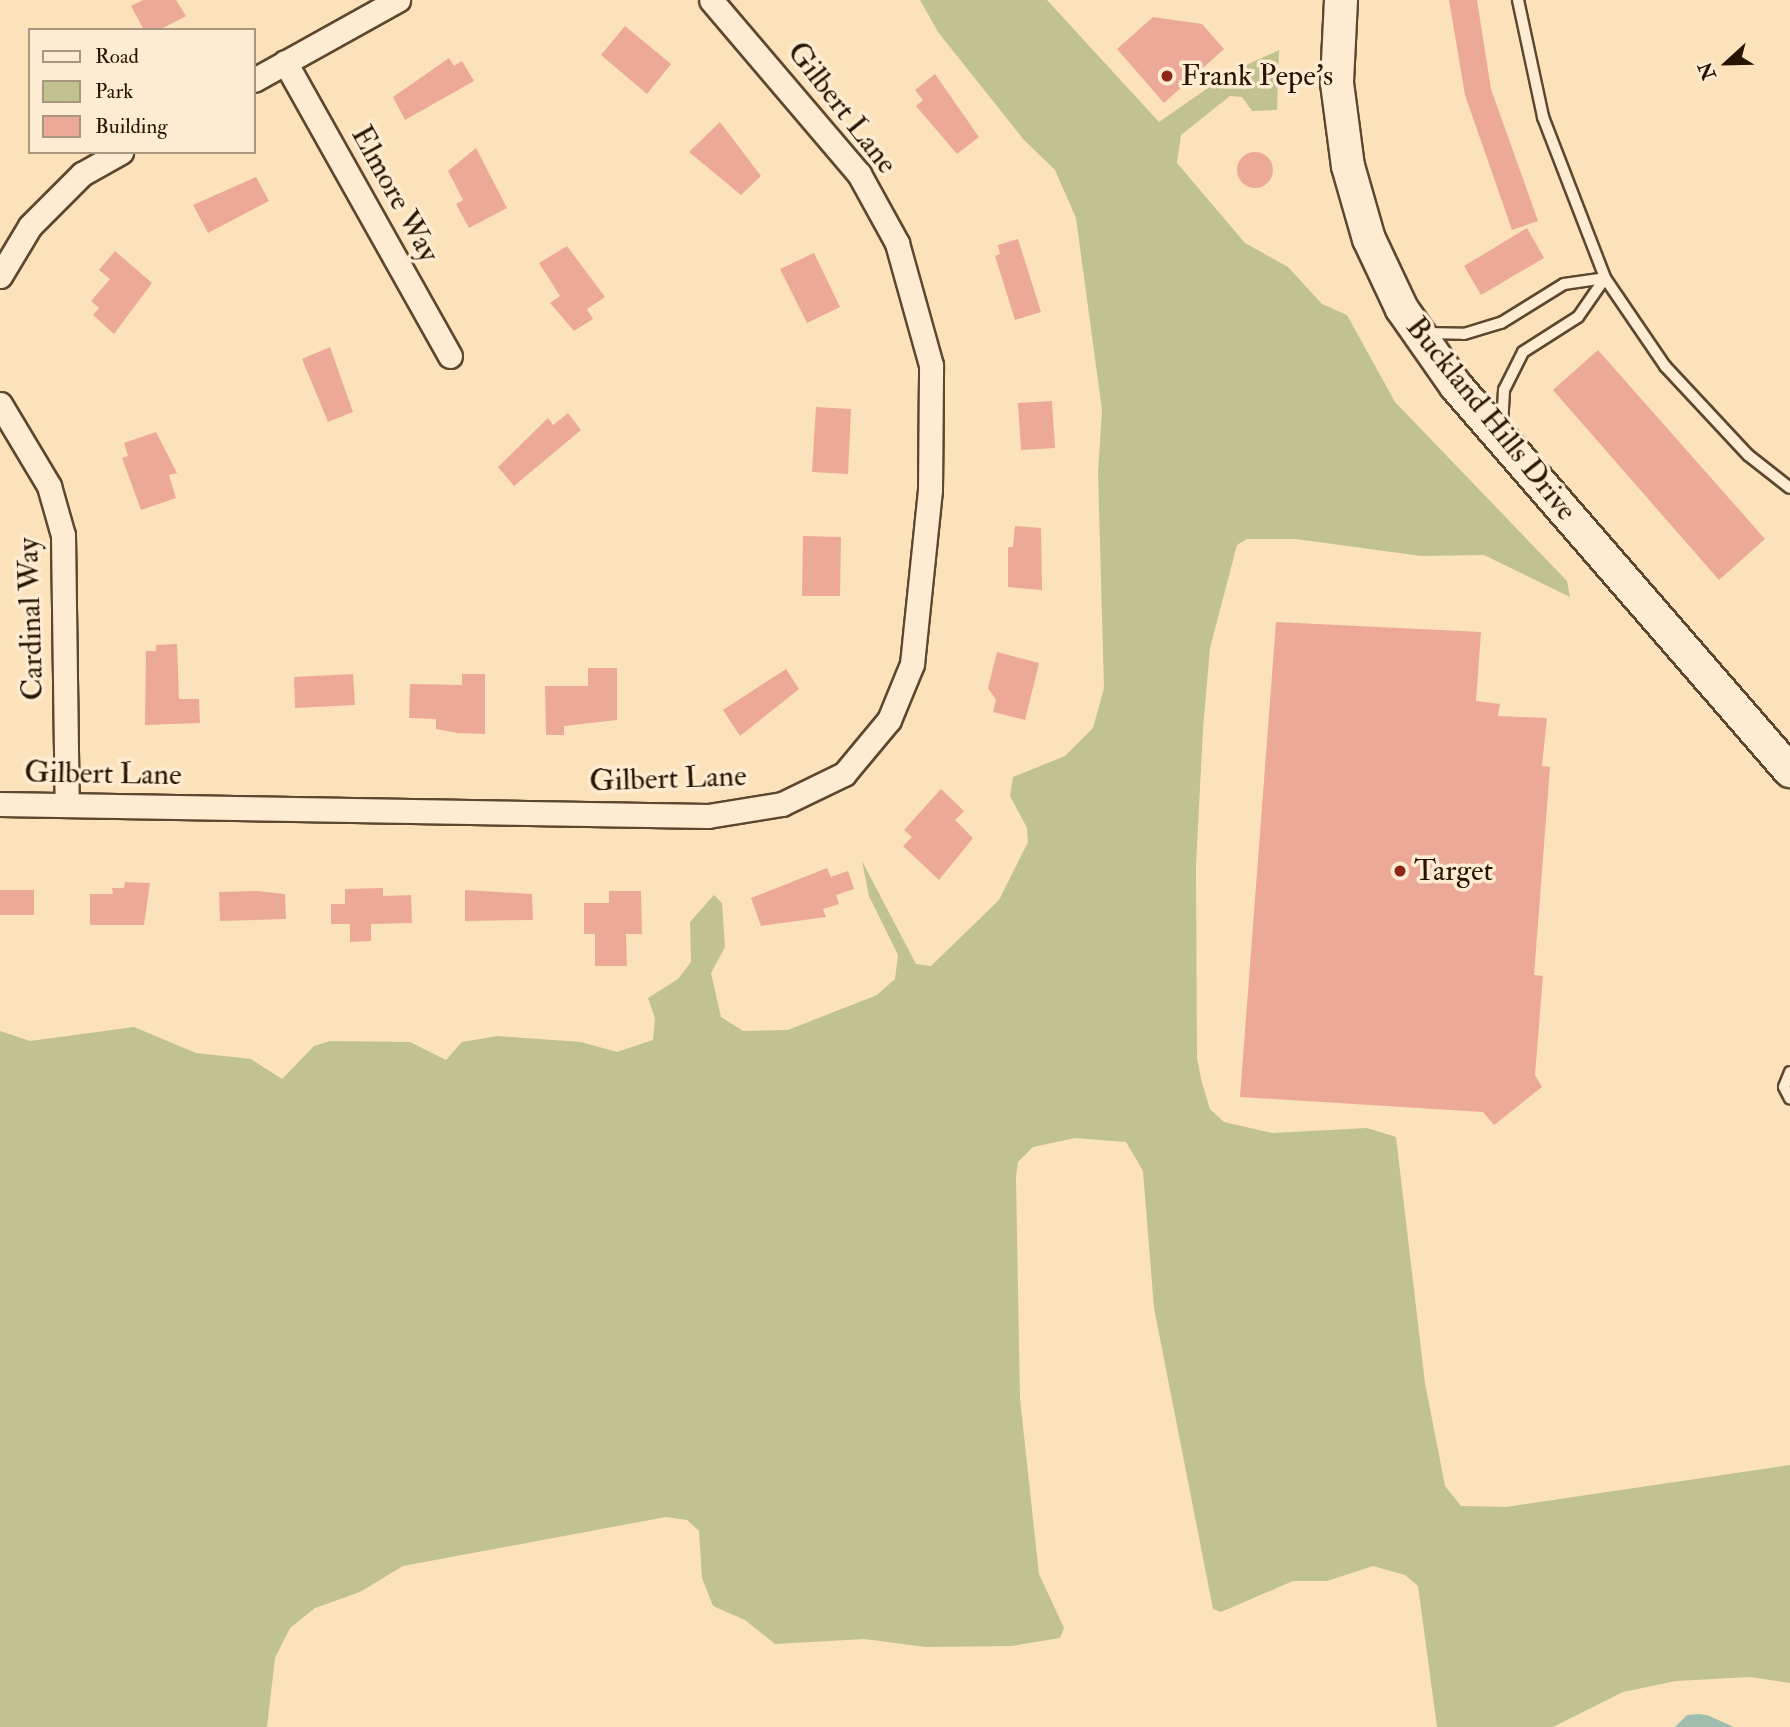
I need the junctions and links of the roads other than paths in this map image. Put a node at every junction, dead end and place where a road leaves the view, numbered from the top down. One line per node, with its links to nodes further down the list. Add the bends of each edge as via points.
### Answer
1 (398, 0): 5 (street)
2 (711, 0): 17 (street, Gilbert Lane, via 859,174 897,243 919,308 931,365 930,491 912,664 889,720 844,774 782,804 708,816)
3 (1341, 0): 10 (street, Buckland Hills Drive, via 1338,83 1350,177 1369,239)
4 (1518, 0): 9 (lane, via 1544,117)
5 (285, 62): 6 (street); 11 (street, Elmore Way)
6 (256, 79)
7 (117, 154): 8 (street, via 82,174 47,209)
8 (0, 276)
9 (1605, 278): 10 (lane, via 1564,284 1501,323 1464,334); 13 (lane, via 1578,317 1523,352 1512,368 1504,390); 14 (lane, via 1665,366 1748,455)
10 (1416, 332): 13 (street, Buckland Hills Drive)
11 (450, 356)
12 (0, 404): 17 (street, Cardinal Way, via 49,485 63,535)
13 (1502, 439): 15 (street, Buckland Hills Drive)
14 (1790, 488)
15 (1790, 771)
16 (0, 804): 17 (street, Gilbert Lane)
17 (67, 805)
18 (1790, 1072): 19 (lane)
19 (1787, 1087): 20 (lane)
20 (1790, 1099)

